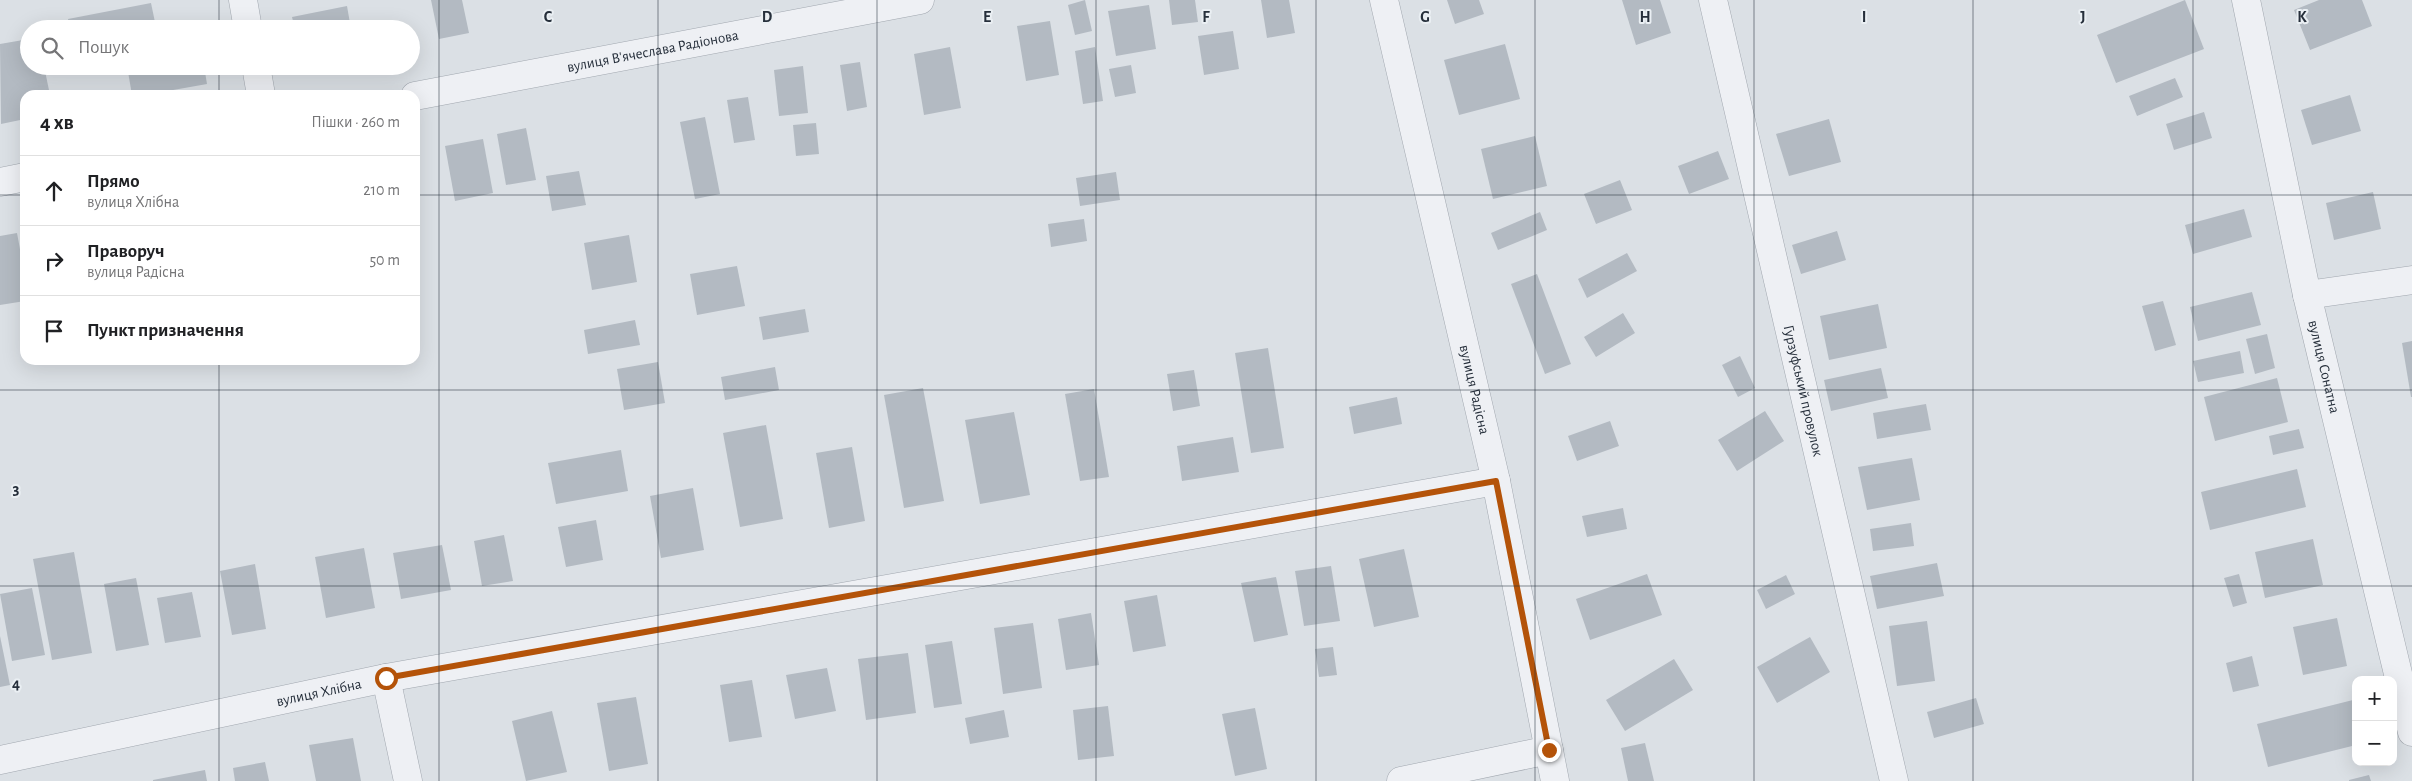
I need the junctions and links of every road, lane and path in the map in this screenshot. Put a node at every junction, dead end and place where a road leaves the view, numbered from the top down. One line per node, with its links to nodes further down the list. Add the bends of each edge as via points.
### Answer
1 (243, 0): 6 (street)
2 (920, 0): 9 (street, вулиця В'ячеслава Радіонова)
3 (1384, 0): 14 (street, вулиця Радісна)
4 (1713, 0): 22 (street, Гурзуфський провулок)
5 (2246, 0): 13 (street, вулиця Сонатна)
6 (246, 20)
7 (258, 75): 8 (street)
8 (260, 90)
9 (420, 95)
10 (20, 178): 11 (street)
11 (0, 182)
12 (2412, 280): 13 (street)
13 (2307, 295): 16 (street, вулиця Сонатна)
14 (1496, 481): 15 (street, вулиця Хлібна); 17 (street, вулиця Радісна)
15 (386, 678): 18 (street, вулиця Хлібна); 19 (street)
16 (2412, 732)
17 (1549, 750): 20 (street); 21 (street, вулиця Радісна)
18 (0, 760)
19 (408, 781)
20 (1401, 781)
21 (1555, 781)
22 (1894, 781)

